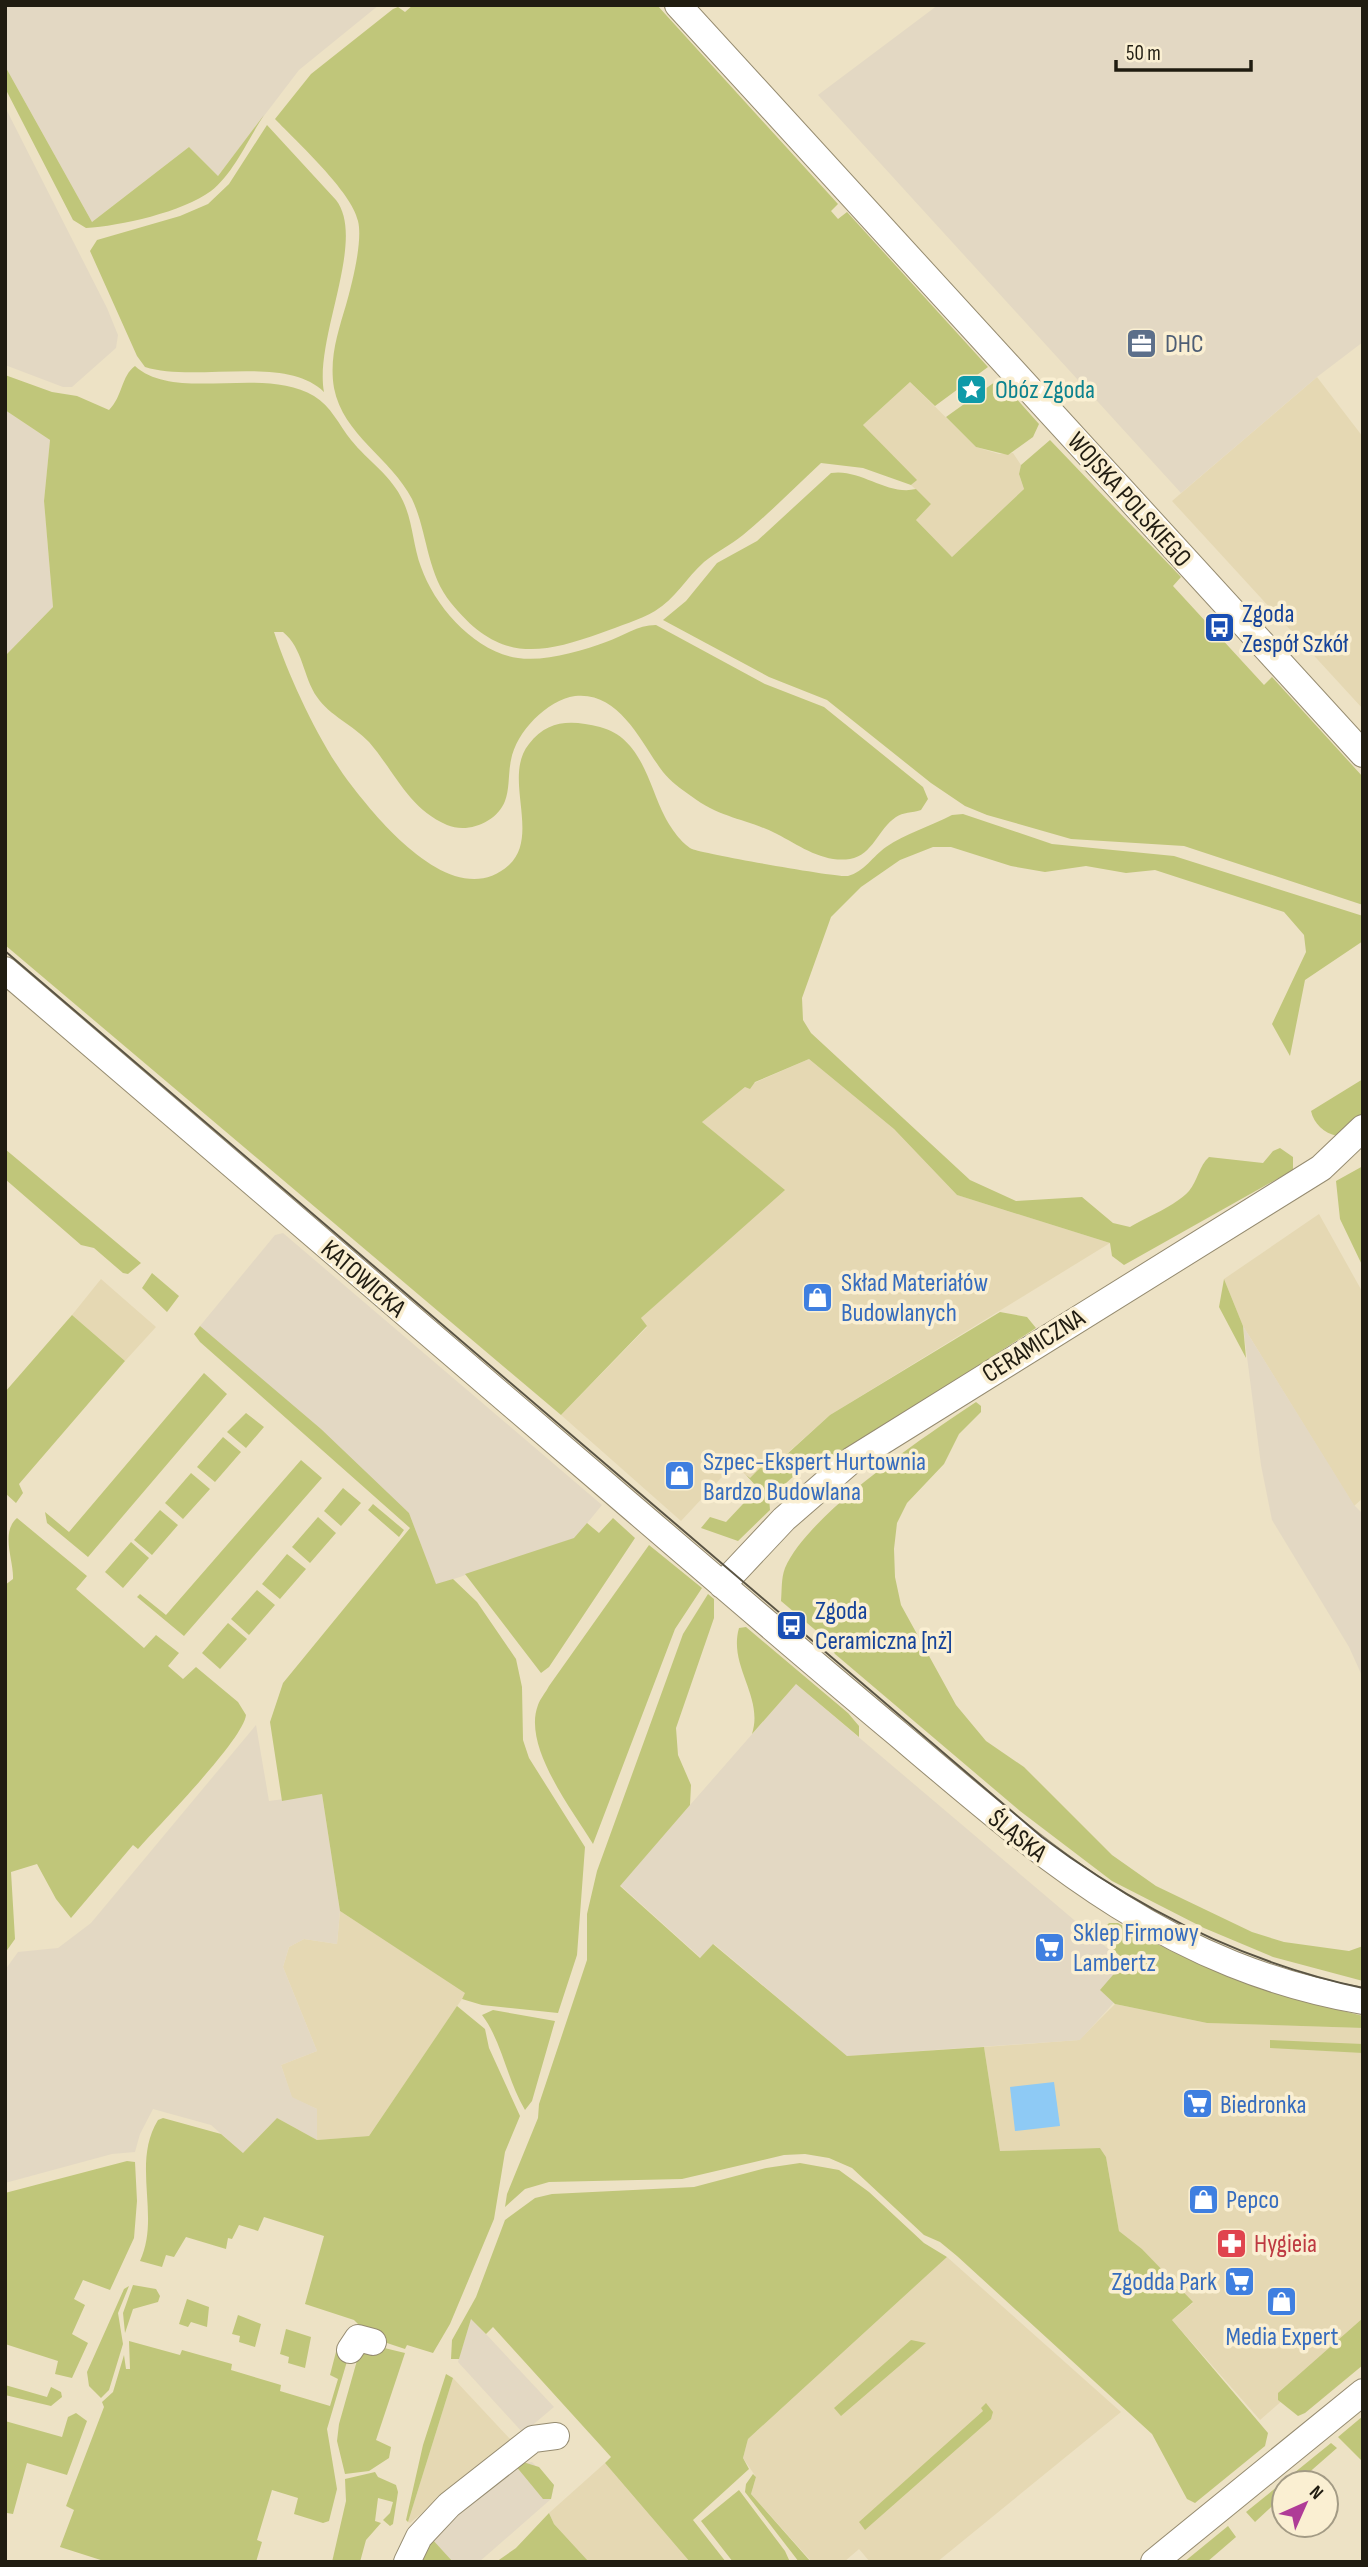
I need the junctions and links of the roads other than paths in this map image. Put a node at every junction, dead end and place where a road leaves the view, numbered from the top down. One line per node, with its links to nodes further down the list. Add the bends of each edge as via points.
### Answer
1 (678, 5): 2 (street, WOJSKA POLSKIEGO)
2 (1363, 754)
3 (5, 970): 5 (street, KATOWICKA)
4 (1363, 1128): 5 (street, CERAMICZNA, via 1321,1168 852,1460 784,1519)
5 (722, 1585): 6 (street, ŚLĄSKA, via 1013,1832 1112,1904 1216,1957 1286,1983)
6 (1363, 2001)
7 (1363, 2392): 10 (street)
8 (556, 2436): 9 (street, via 533,2439 449,2505 419,2537)
9 (407, 2562)
10 (1154, 2562)

